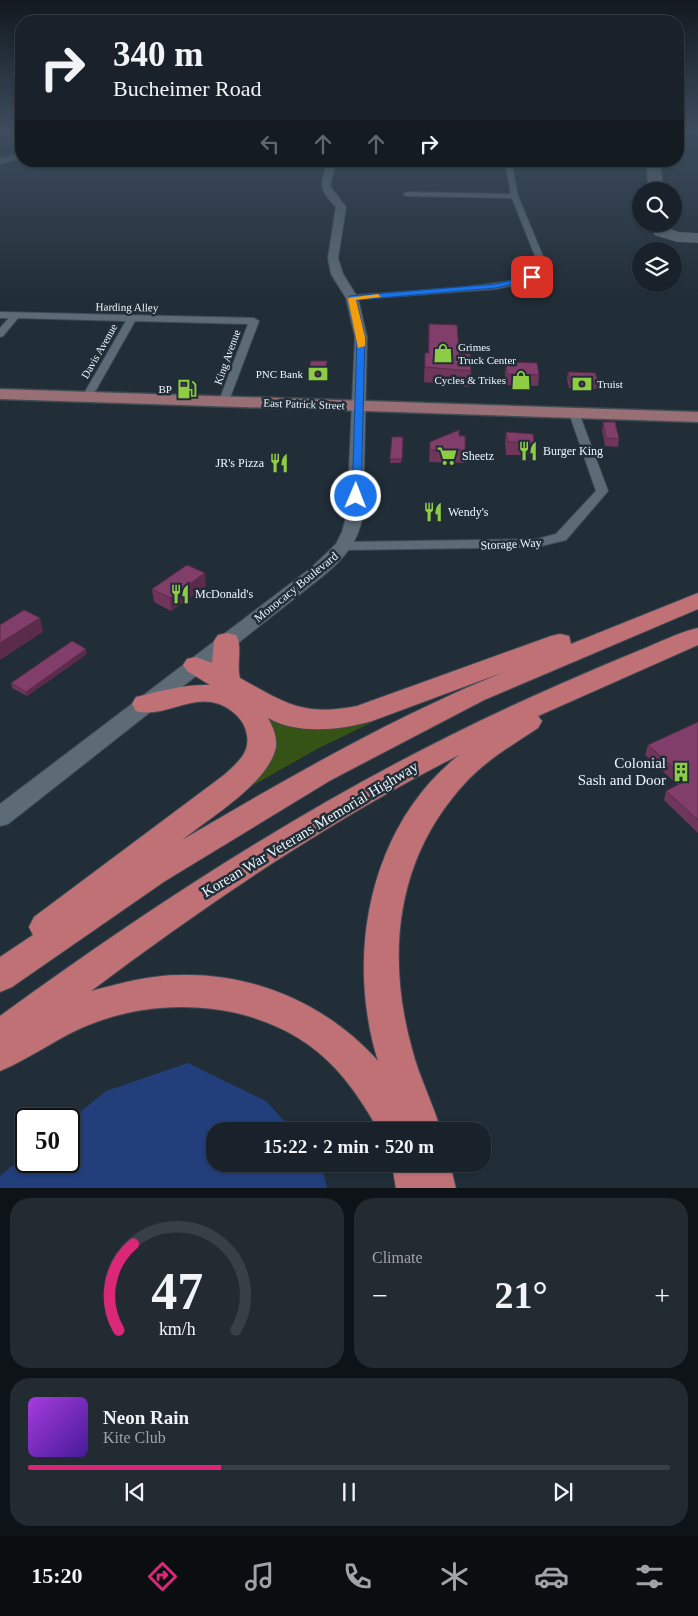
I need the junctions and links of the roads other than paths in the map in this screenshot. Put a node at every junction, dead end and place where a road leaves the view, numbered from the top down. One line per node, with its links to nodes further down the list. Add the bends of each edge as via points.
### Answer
1 (325, 186): 5 (main road, Monocacy Boulevard, via 341,207 333,258 337,274)
2 (513, 186): 4 (street)
3 (406, 194): 4 (street)
4 (515, 196): 5 (street, via 543,266 539,274 496,286)
5 (352, 298): 14 (main road, Monocacy Boulevard, via 361,337)
6 (0, 315): 7 (street, Harding Alley)
7 (16, 315): 8 (street, Harding Alley); 10 (street)
8 (132, 318): 9 (street, Harding Alley); 12 (street, Davis Avenue)
9 (254, 321): 13 (street, King Avenue)
10 (0, 334)
11 (0, 394): 12 (main road, East Patrick Street)
12 (87, 397): 13 (main road, East Patrick Street)
13 (224, 401): 14 (main road, East Patrick Street)
14 (357, 406): 15 (main road, East Patrick Street); 17 (main road, Monocacy Boulevard, via 356,514)
15 (574, 413): 16 (main road, East Patrick Street); 17 (street, Storage Way, via 602,491 561,537 537,543)
16 (698, 417)
17 (345, 546): 20 (main road, Monocacy Boulevard, via 317,572)
18 (687, 604): 23 (highway, via 544,647 345,718 295,717); 27 (highway, via 475,694 321,772 154,872)
19 (698, 636): 22 (highway, Korean War Veterans Memorial Highway)
20 (227, 641): 21 (main road, Monocacy Boulevard); 23 (highway)
21 (190, 670): 23 (highway); 24 (main road, Monocacy Boulevard)
22 (582, 685): 28 (highway, Korean War Veterans Memorial Highway, via 430,757 284,840 119,949); 31 (highway, via 458,772 435,798 404,843 387,896 380,935 385,1012)
23 (224, 689): 24 (highway); 26 (highway, via 252,713 259,725 262,737 254,764 234,783 66,910)
24 (146, 704): 25 (main road, Monocacy Boulevard)
25 (0, 817)
26 (0, 966)
27 (0, 976)
28 (0, 1038)
29 (0, 1053): 30 (highway, via 66,1018 115,1000 174,990 235,994 286,1011 330,1038 372,1082)
30 (397, 1122)
31 (418, 1122)
32 (414, 1172): 34 (highway)
33 (432, 1172): 35 (highway)
34 (417, 1188)
35 (435, 1188)

